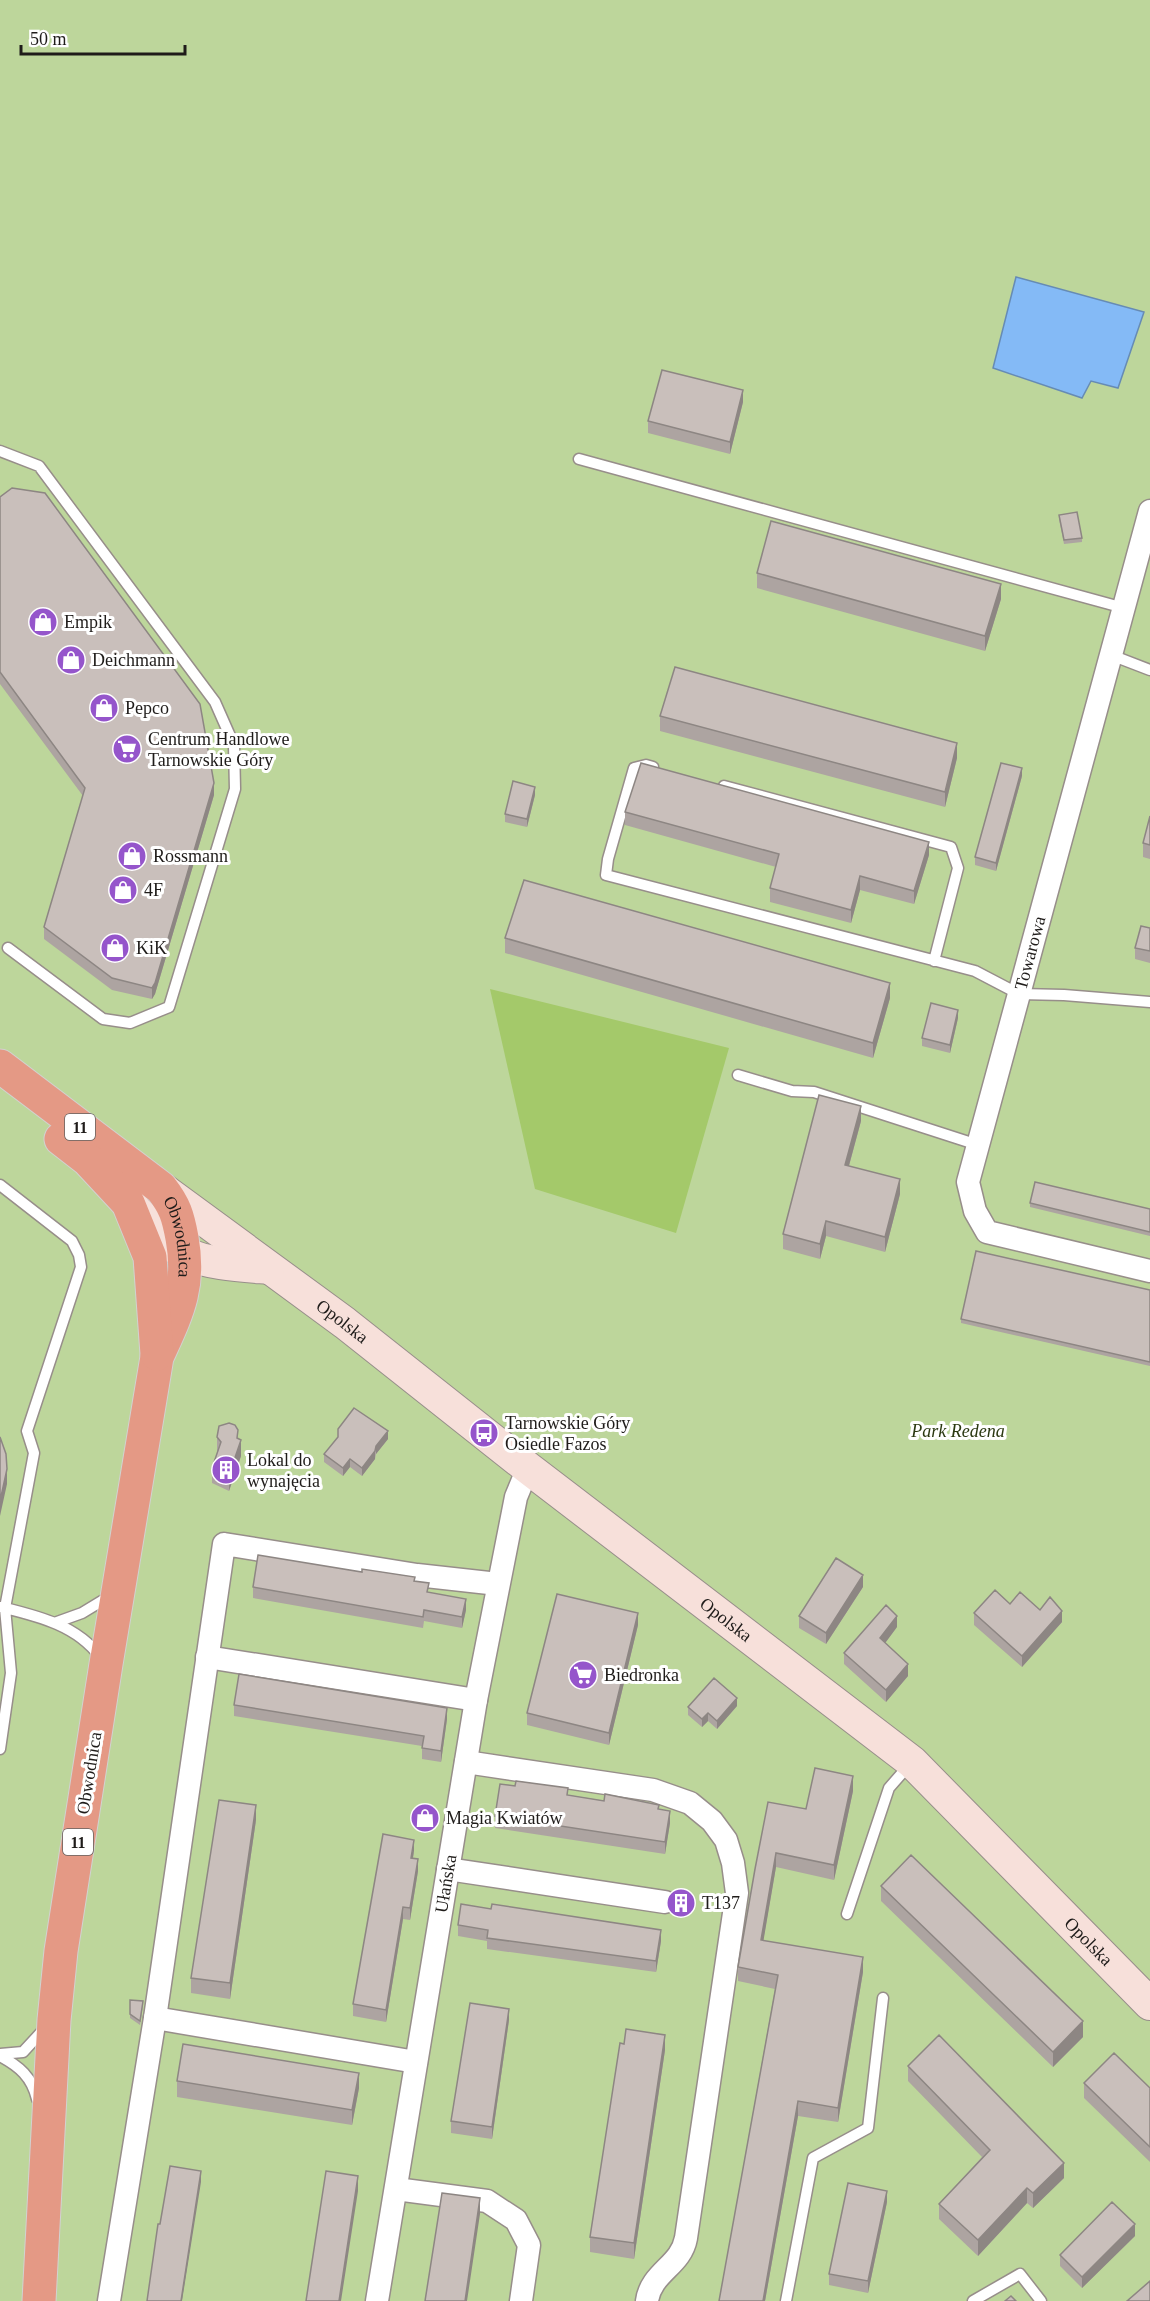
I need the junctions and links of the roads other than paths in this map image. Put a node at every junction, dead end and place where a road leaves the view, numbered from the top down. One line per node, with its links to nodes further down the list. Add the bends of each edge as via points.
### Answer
1 (0, 450): 9 (lane, via 39,466 215,702 234,745 235,789 169,1007 130,1023 103,1019)
2 (579, 459): 4 (lane)
3 (1150, 511): 4 (street, Towarowa)
4 (1124, 608): 5 (street, Towarowa)
5 (1111, 655): 6 (lane); 11 (street, Towarowa)
6 (1150, 670)
7 (668, 771): 10 (lane, via 646,765 633,768 606,875)
8 (714, 783): 10 (lane, via 951,847 958,868)
9 (8, 948)
10 (934, 961): 11 (lane, via 975,971)
11 (1019, 994): 12 (lane); 16 (street, Towarowa)
12 (1150, 1002)
13 (0, 1066): 18 (highway, 11)
14 (738, 1075): 16 (lane, via 792,1091 814,1092)
15 (0, 1092): 19 (highway, 11, via 88,1160)
16 (978, 1145): 23 (street, Towarowa, via 968,1182 975,1211 987,1232)
17 (0, 1185): 29 (lane, via 72,1241 81,1267 27,1431 34,1453)
18 (161, 1188): 20 (highway, Obwodnica / 11, via 174,1205); 21 (street)
19 (128, 1203): 20 (street); 22 (highway, Obwodnica / 11)
20 (180, 1246): 21 (street, Opolska); 22 (street, via 159,1254); 24 (highway, Obwodnica / 11, via 186,1271)
21 (228, 1251): 24 (street); 26 (street, Opolska, via 270,1269)
22 (152, 1270): 25 (highway, Obwodnica / 11)
23 (1150, 1271)
24 (183, 1294): 25 (highway, Obwodnica / 11)
25 (158, 1357): 28 (highway, Obwodnica / 11)
26 (528, 1468): 27 (street, Ułańska, via 516,1497); 36 (street, Opolska)
27 (498, 1584): 31 (street, via 418,1566 224,1544); 33 (street, Ułańska)
28 (119, 1587): 30 (lane, via 82,1613); 32 (highway, Obwodnica / 11)
29 (3, 1607): 30 (lane); 34 (lane, via 11,1673)
30 (57, 1622): 32 (lane, via 97,1652)
31 (207, 1657): 33 (street); 42 (street)
32 (106, 1664): 43 (highway, Obwodnica / 11, via 61,1951)
33 (476, 1700): 35 (street, Ułańska)
34 (0, 1749)
35 (466, 1762): 37 (street, Ułańska); 52 (street, via 653,1790 690,1803 726,1839 737,1893 684,2249 649,2288)
36 (912, 1762): 39 (lane, via 889,1788); 41 (street, Opolska)
37 (448, 1869): 38 (street); 45 (street, Ułańska)
38 (665, 1902)
39 (847, 1914)
40 (883, 1998): 53 (lane, via 868,2128 813,2158)
41 (1150, 2004)
42 (155, 2018): 45 (street); 49 (street)
43 (54, 2020): 44 (lane, via 23,2052); 46 (highway, Obwodnica / 11)
44 (0, 2055): 46 (lane, via 20,2067 34,2088)
45 (416, 2062): 47 (street, Ułańska)
46 (47, 2143): 48 (highway, Obwodnica / 11)
47 (396, 2189): 50 (street, Ułańska); 51 (street, via 487,2201 516,2220 529,2245)
48 (39, 2301)
49 (109, 2301)
50 (377, 2301)
51 (521, 2301)
52 (647, 2301)
53 (786, 2301)
54 (973, 2301): 55 (lane, via 1020,2274)
55 (1041, 2301)

